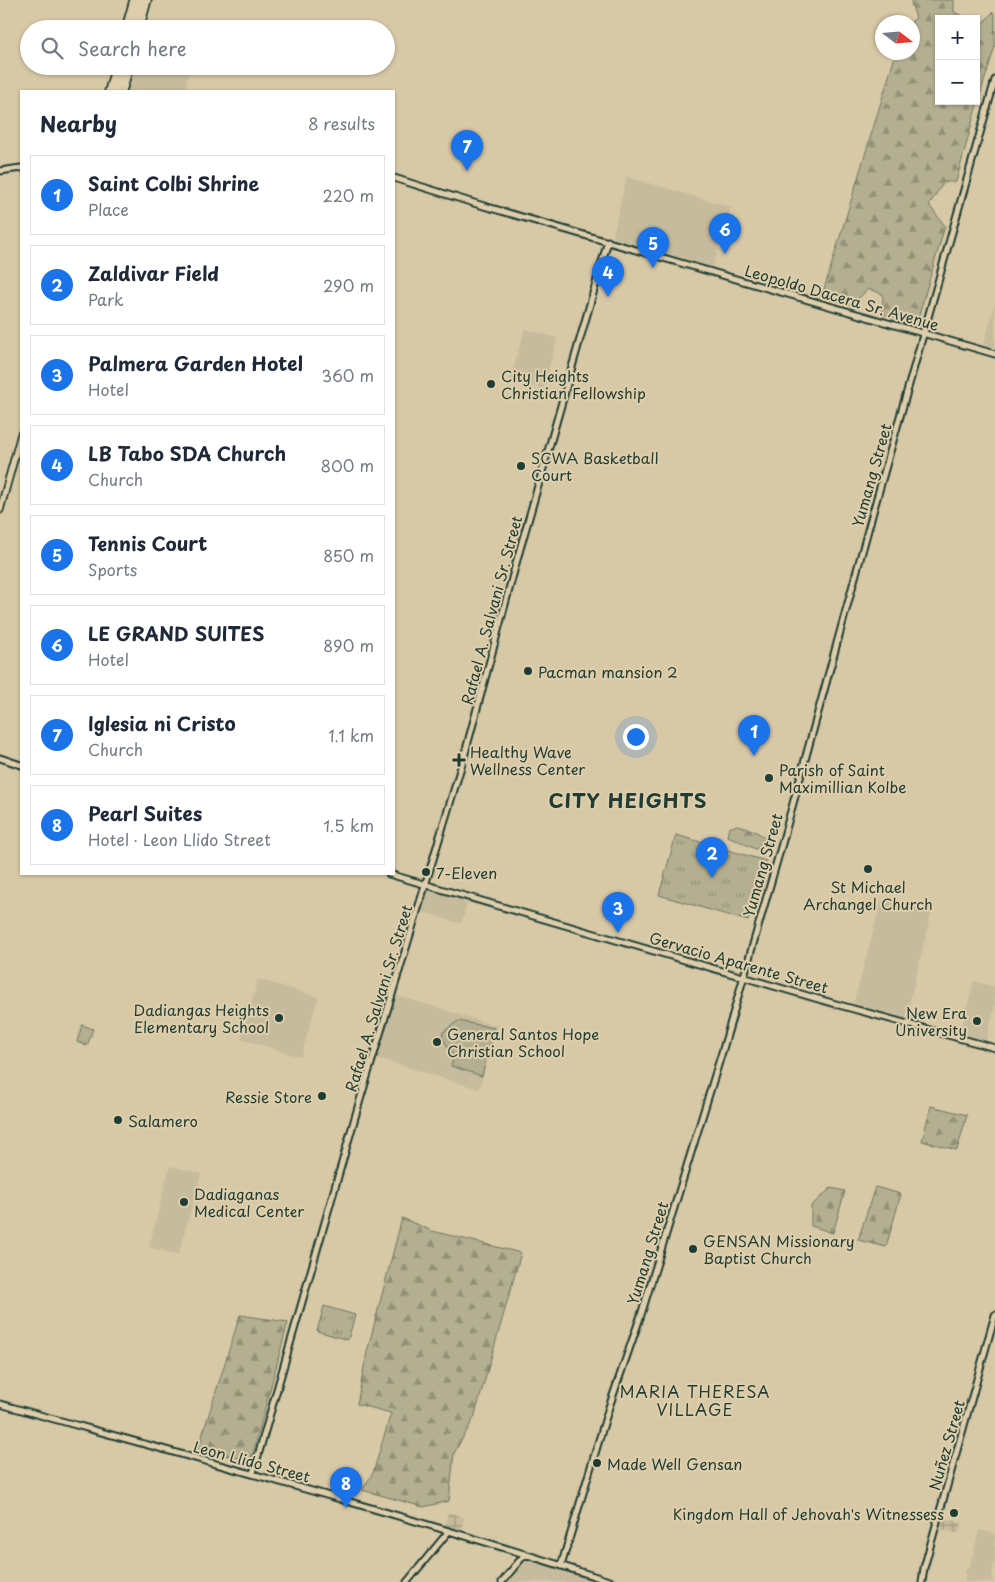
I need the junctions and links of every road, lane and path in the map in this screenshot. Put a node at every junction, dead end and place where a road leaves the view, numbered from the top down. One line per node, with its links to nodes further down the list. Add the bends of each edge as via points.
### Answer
1 (133, 0): 5 (main road)
2 (138, 0): 6 (main road)
3 (143, 0): 7 (main road)
4 (148, 0): 8 (main road)
5 (127, 20)
6 (132, 20)
7 (137, 20)
8 (142, 20)
9 (112, 75): 14 (main road)
10 (117, 75): 15 (main road)
11 (122, 75): 16 (main road)
12 (127, 75): 17 (main road)
13 (995, 80): 22 (main road, Yumang Street)
14 (108, 90)
15 (113, 90)
16 (118, 90)
17 (123, 90)
18 (20, 168): 19 (main road)
19 (0, 171)
20 (395, 178): 21 (main road, Leopoldo Dacera Sr. Avenue)
21 (608, 241): 22 (main road, Leopoldo Dacera Sr. Avenue); 29 (main road, Rafael A. Salvani Sr. Street)
22 (924, 334): 23 (main road, Leopoldo Dacera Sr. Avenue); 30 (main road, Yumang Street)
23 (995, 354)
24 (20, 438): 25 (main road)
25 (0, 510)
26 (0, 758): 27 (main road)
27 (20, 765)
28 (392, 875): 29 (main road, Gervacio Aparente Street)
29 (426, 885): 30 (main road, Gervacio Aparente Street); 34 (main road, Rafael A. Salvani Sr. Street, via 360,1100)
30 (743, 976): 31 (main road, Gervacio Aparente Street); 37 (main road, Yumang Street, via 659,1260 609,1407)
31 (995, 1048)
32 (995, 1315): 41 (main road, Nuñez Street)
33 (0, 1404): 34 (main road, Leon Llido Street)
34 (253, 1474): 35 (main road, Leon Llido Street)
35 (450, 1531): 36 (main road, Leon Llido Street); 38 (main road)
36 (525, 1554): 37 (main road, Leon Llido Street); 39 (main road)
37 (561, 1566): 40 (main road, Leon Llido Street)
38 (407, 1582)
39 (502, 1582)
40 (612, 1582)
41 (922, 1582)

